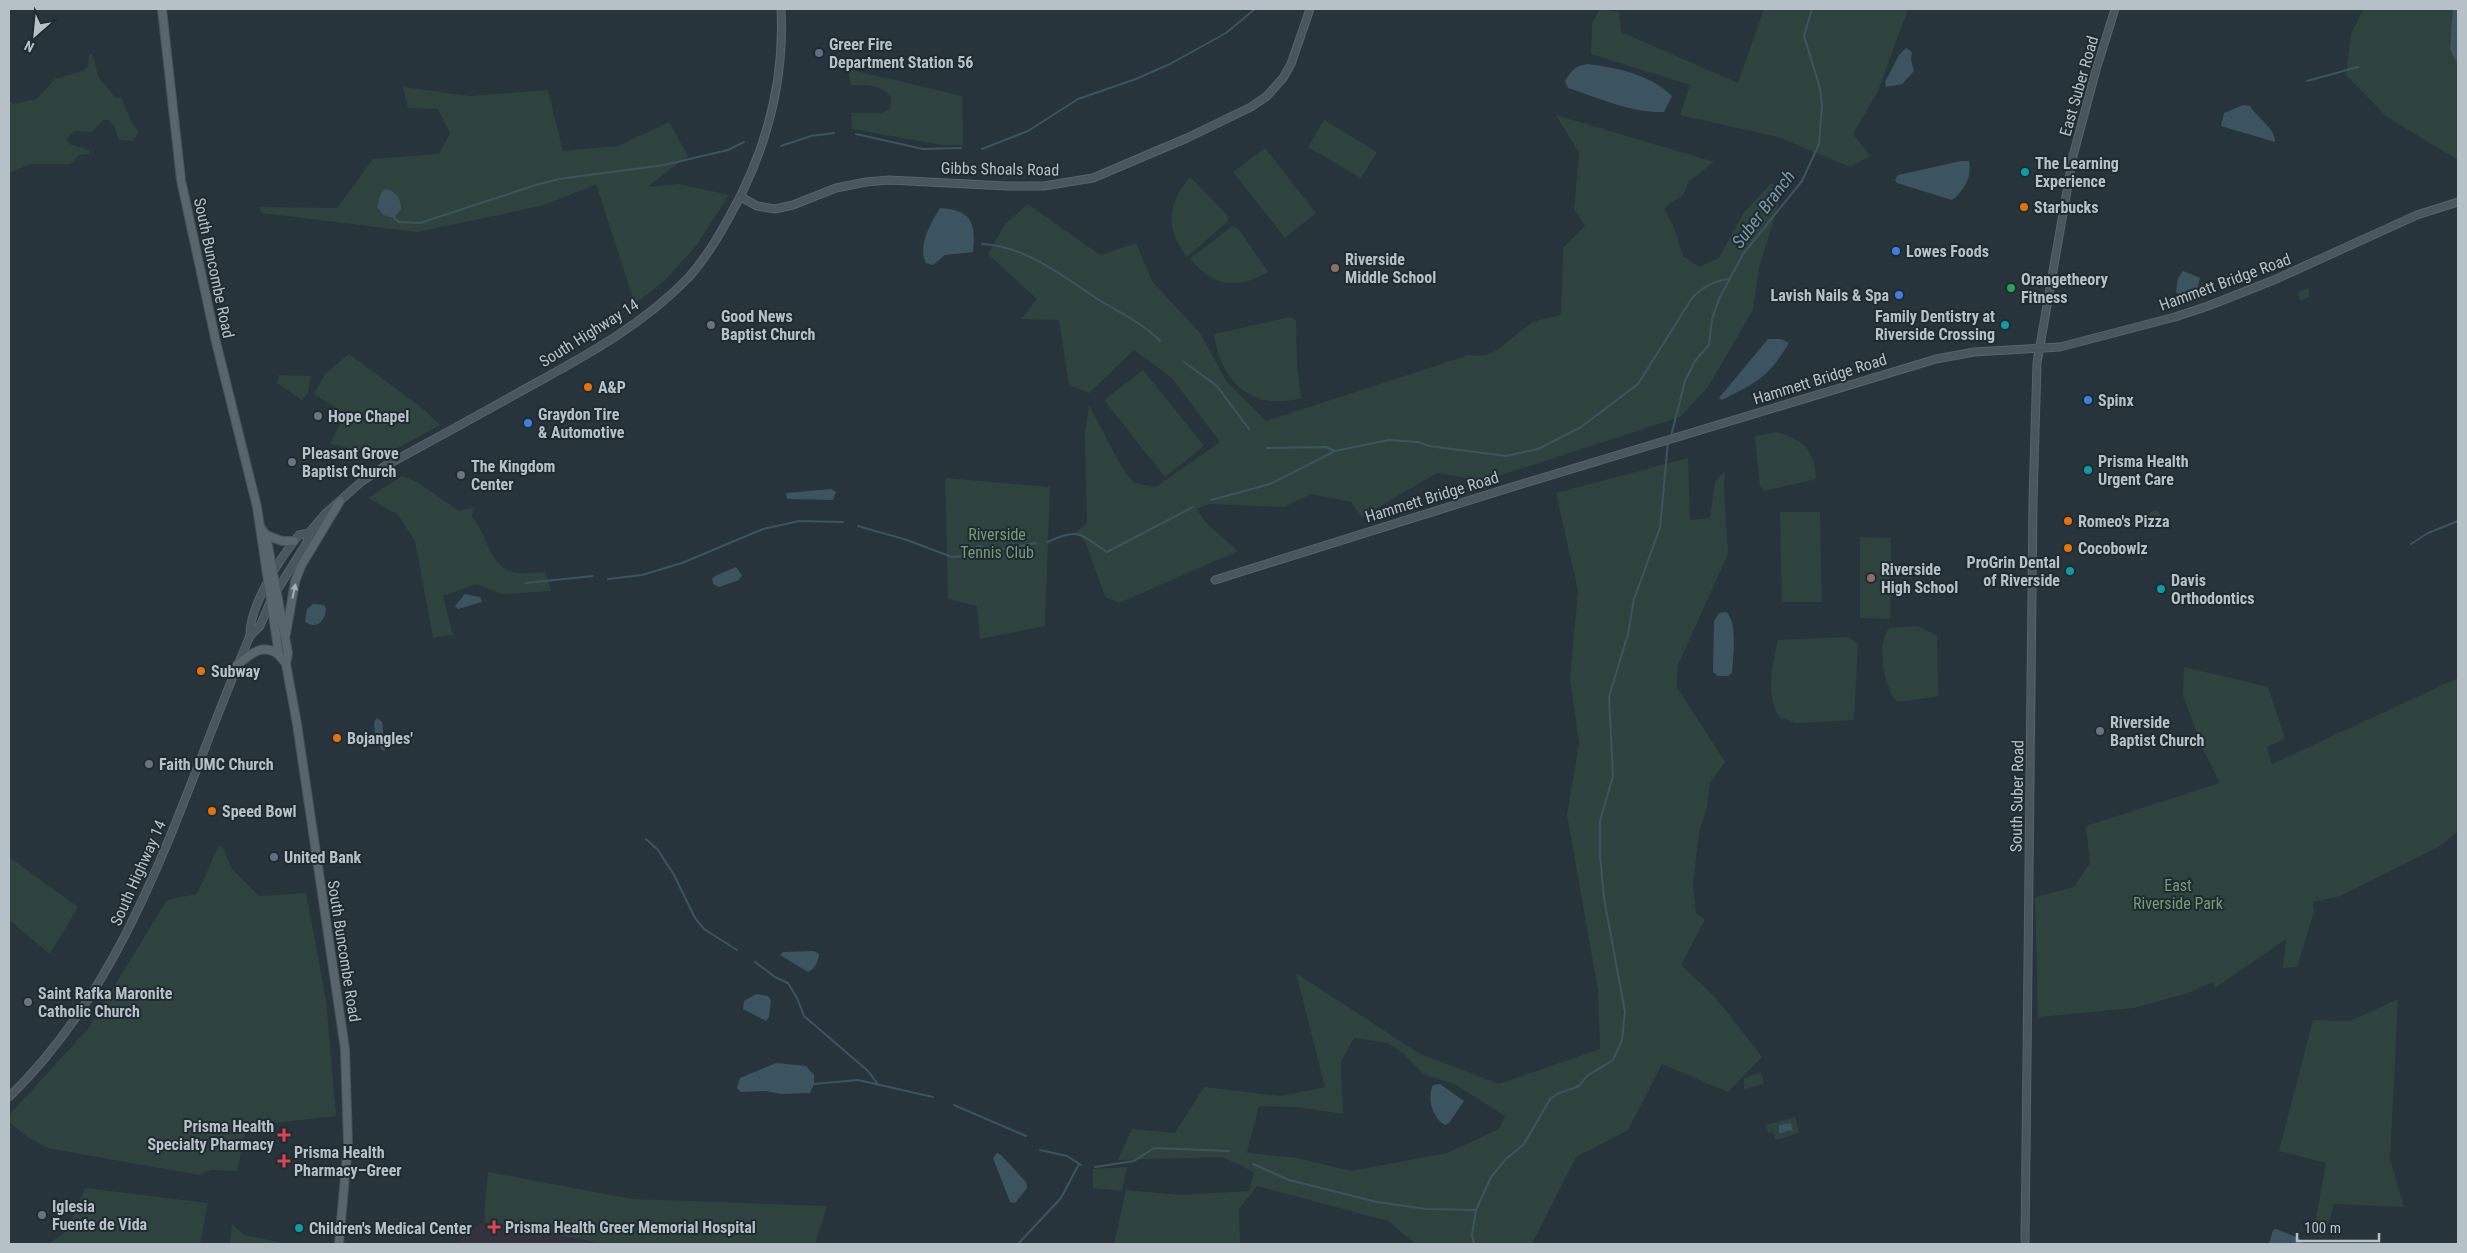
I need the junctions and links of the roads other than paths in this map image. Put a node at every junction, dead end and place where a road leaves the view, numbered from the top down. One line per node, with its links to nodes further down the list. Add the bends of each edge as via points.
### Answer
1 (162, 9): 9 (main road, South Buncombe Road, via 174,129 192,238)
2 (781, 9): 5 (street, South Highway 14, via 775,99 764,141)
3 (1310, 9): 5 (street, Gibbs Shoals Road, via 1291,64 1267,96 1187,138 1093,178 1059,185 1026,186 866,182 775,208 757,206)
4 (2115, 9): 7 (street, East Suber Road, via 2073,156)
5 (741, 197): 8 (street, South Highway 14, via 711,250 689,277 638,321 590,353 385,466)
6 (2458, 202): 7 (street, Hammett Bridge Road, via 2417,215 2274,280 2208,306 2095,339)
7 (2038, 348): 13 (street, Hammett Bridge Road, via 1974,352 1936,359); 24 (street, South Suber Road, via 2033,501)
8 (340, 501): 10 (street, South Highway 14); 18 (main road, one-way to 8, via 301,566)
9 (263, 532): 11 (main road, via 282,541); 12 (main road, South Buncombe Road); 14 (main road, South Buncombe Road, via 260,535)
10 (309, 533): 11 (street, South Highway 14, via 299,535); 15 (street, South Highway 14)
11 (294, 541): 12 (street, South Highway 14)
12 (273, 574): 14 (street, South Highway 14); 15 (main road, South Buncombe Road)
13 (1215, 580)
14 (268, 584): 16 (main road, South Buncombe Road); 17 (street, South Highway 14, via 250,622)
15 (276, 591): 16 (street, South Highway 14); 18 (main road, South Buncombe Road)
16 (271, 600): 17 (street, South Highway 14, via 260,626); 19 (main road, South Buncombe Road)
17 (250, 636): 21 (street, South Highway 14)
18 (286, 639): 20 (main road, South Buncombe Road)
19 (279, 655): 20 (main road, South Buncombe Road); 21 (main road, via 270,649 260,649)
20 (286, 664): 23 (main road, South Buncombe Road, via 345,1049 348,1147)
21 (238, 665): 22 (street, South Highway 14, via 176,822 114,958 71,1026)
22 (9, 1097)
23 (339, 1244)
24 (2025, 1244)

